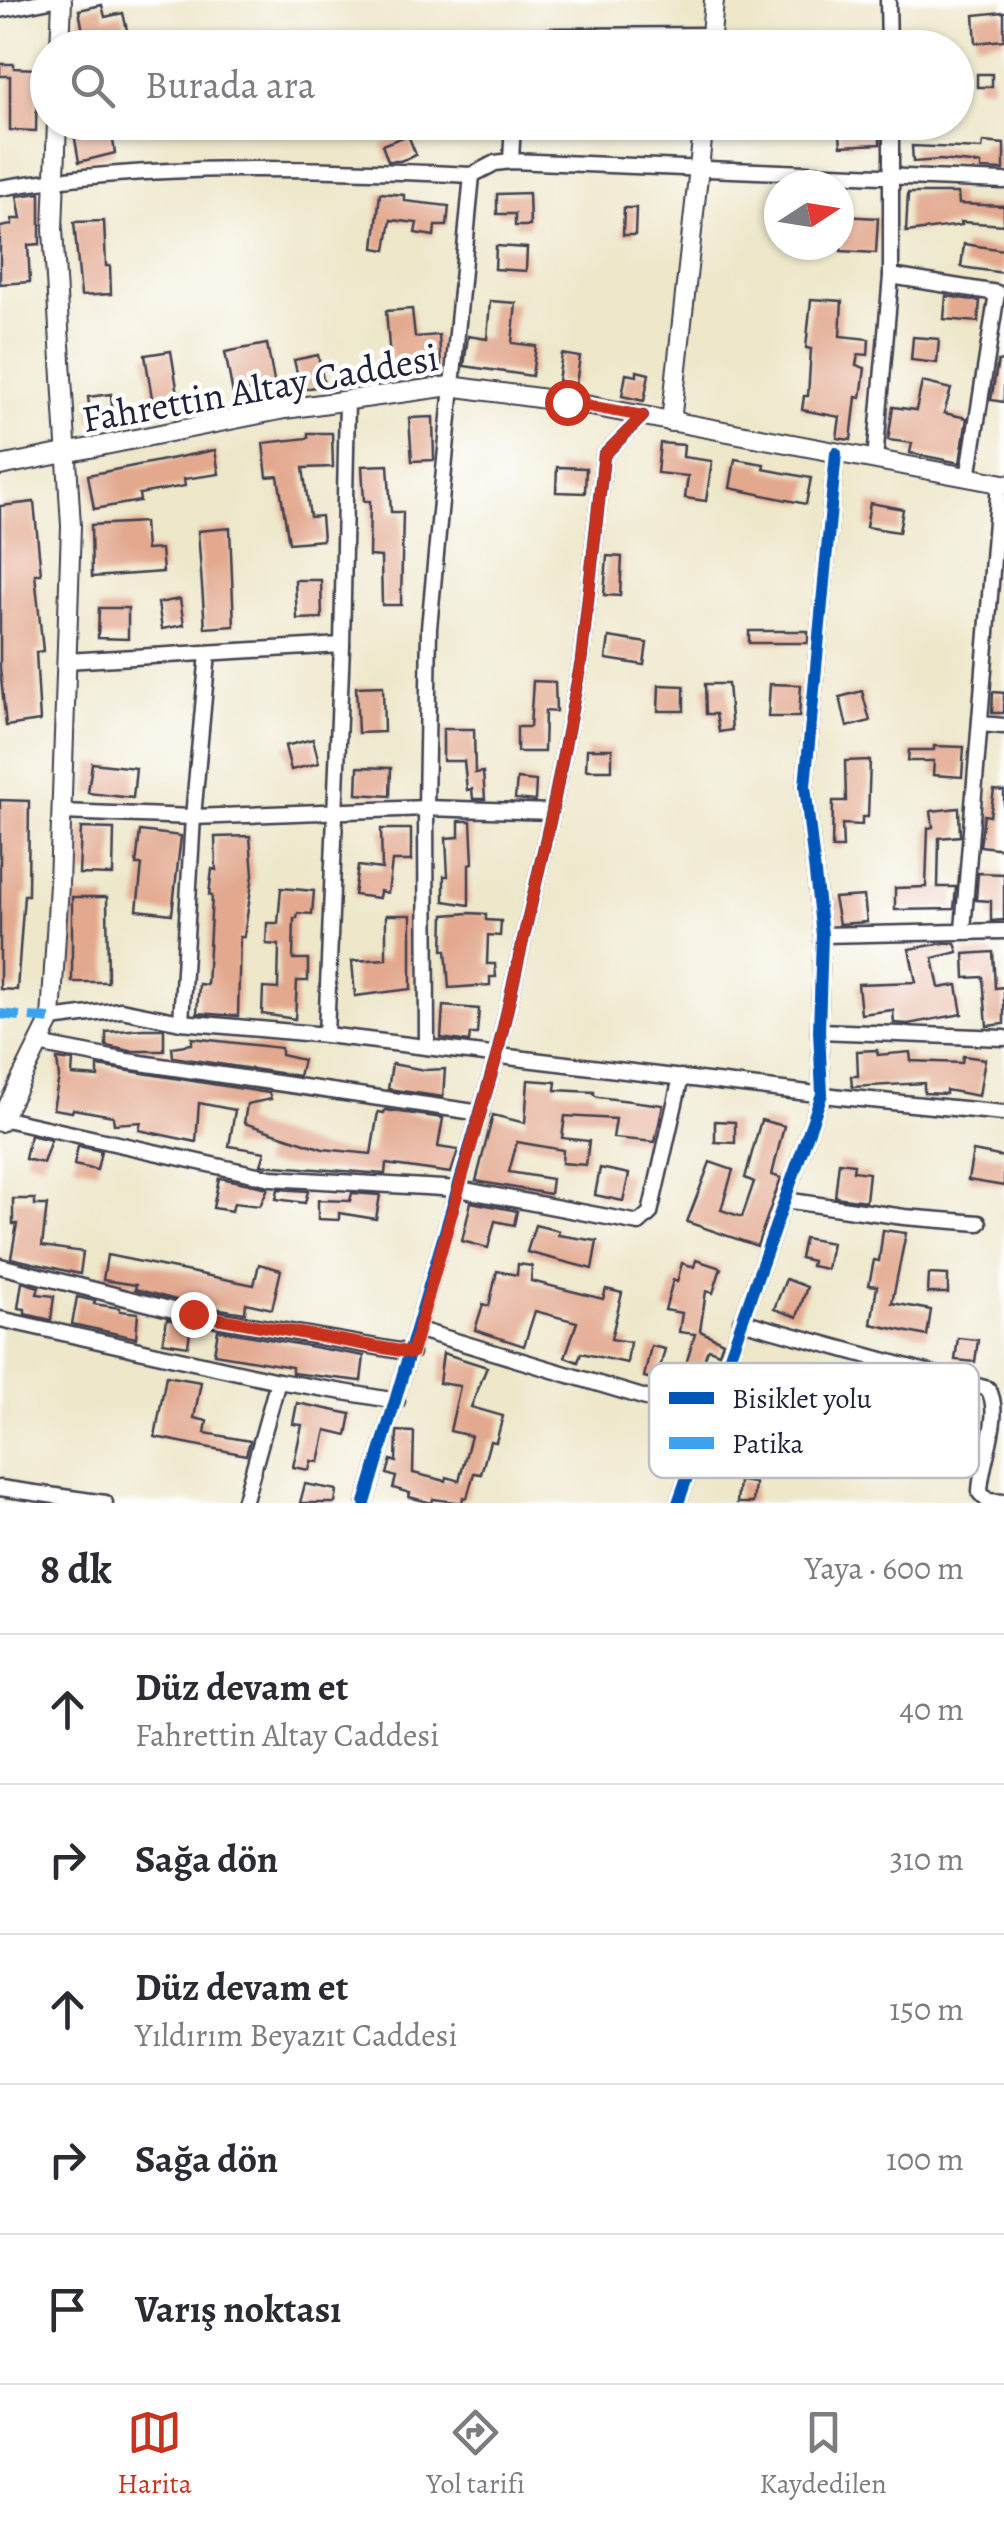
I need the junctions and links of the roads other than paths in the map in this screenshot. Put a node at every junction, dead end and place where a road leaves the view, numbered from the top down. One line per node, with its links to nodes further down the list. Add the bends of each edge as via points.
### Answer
1 (50, 0): 5 (street)
2 (62, 0): 6 (street)
3 (714, 0): 7 (street)
4 (888, 0): 8 (street)
5 (0, 10)
6 (61, 30)
7 (712, 30)
8 (889, 30)
9 (56, 140): 17 (street)
10 (512, 140): 13 (street)
11 (702, 140): 14 (street)
12 (891, 140): 16 (street)
13 (510, 161): 14 (street); 15 (street)
14 (699, 171): 16 (street); 24 (street)
15 (472, 175): 17 (street, via 247,170); 21 (street)
16 (892, 178): 18 (street); 20 (street)
17 (55, 179): 19 (street); 26 (street)
18 (1004, 181)
19 (0, 188)
20 (891, 276): 27 (street); 29 (street, via 997,293)
21 (450, 386): 22 (street, Fahrettin Altay Caddesi); 23 (street, Fahrettin Altay Caddesi); 36 (street, via 430,628)
22 (347, 400): 26 (street, Fahrettin Altay Caddesi); 31 (street)
23 (643, 416): 24 (street, Fahrettin Altay Caddesi); 39 (street, via 604,455 581,662)
24 (671, 422): 25 (street, Fahrettin Altay Caddesi)
25 (836, 453): 27 (street, Fahrettin Altay Caddesi); 43 (street, via 805,786)
26 (65, 455): 28 (street, Fahrettin Altay Caddesi); 33 (street)
27 (875, 460): 29 (street, Fahrettin Altay Caddesi)
28 (0, 466)
29 (968, 478): 30 (street, Fahrettin Altay Caddesi)
30 (1002, 484): 34 (street)
31 (342, 645): 32 (street); 37 (street)
32 (208, 653): 33 (street); 40 (street)
33 (66, 661): 38 (street)
34 (980, 724): 35 (street); 41 (street)
35 (1004, 726)
36 (426, 808): 37 (street); 39 (street); 50 (street)
37 (335, 810): 40 (street); 47 (street)
38 (61, 812): 40 (street); 44 (street)
39 (552, 812): 51 (street)
40 (192, 817): 45 (street)
41 (963, 930): 42 (street); 43 (street)
42 (1004, 931)
43 (822, 936): 46 (street)
44 (51, 1020): 45 (street, via 122,1010); 49 (street)
45 (181, 1022): 47 (street)
46 (819, 1031): 48 (street); 53 (street)
47 (326, 1035): 50 (street)
48 (1004, 1038)
49 (38, 1044): 55 (street); 56 (street)
50 (427, 1047): 51 (street)
51 (497, 1055): 52 (street); 55 (street)
52 (681, 1078): 53 (street); 57 (street, via 650,1213 639,1222)
53 (822, 1094): 54 (street); 58 (street)
54 (1004, 1112)
55 (480, 1113): 57 (street)
56 (0, 1120): 57 (street, via 271,1178)
57 (459, 1189): 63 (street)
58 (784, 1200): 59 (street); 62 (street)
59 (979, 1223)
60 (0, 1266): 64 (street, via 193,1314)
61 (0, 1319): 67 (street)
62 (741, 1320): 65 (street); 66 (street)
63 (418, 1330): 64 (street); 69 (street)
64 (412, 1353): 70 (street)
65 (725, 1363)
66 (895, 1363)
67 (278, 1381): 70 (street); 76 (street)
68 (979, 1386): 74 (street, via 995,1398 980,1493)
69 (649, 1399)
70 (396, 1402): 77 (street)
71 (686, 1478): 78 (street)
72 (0, 1488): 73 (street)
73 (44, 1499): 75 (street)
74 (1004, 1502)
75 (104, 1503)
76 (244, 1503)
77 (365, 1503)
78 (678, 1503)

